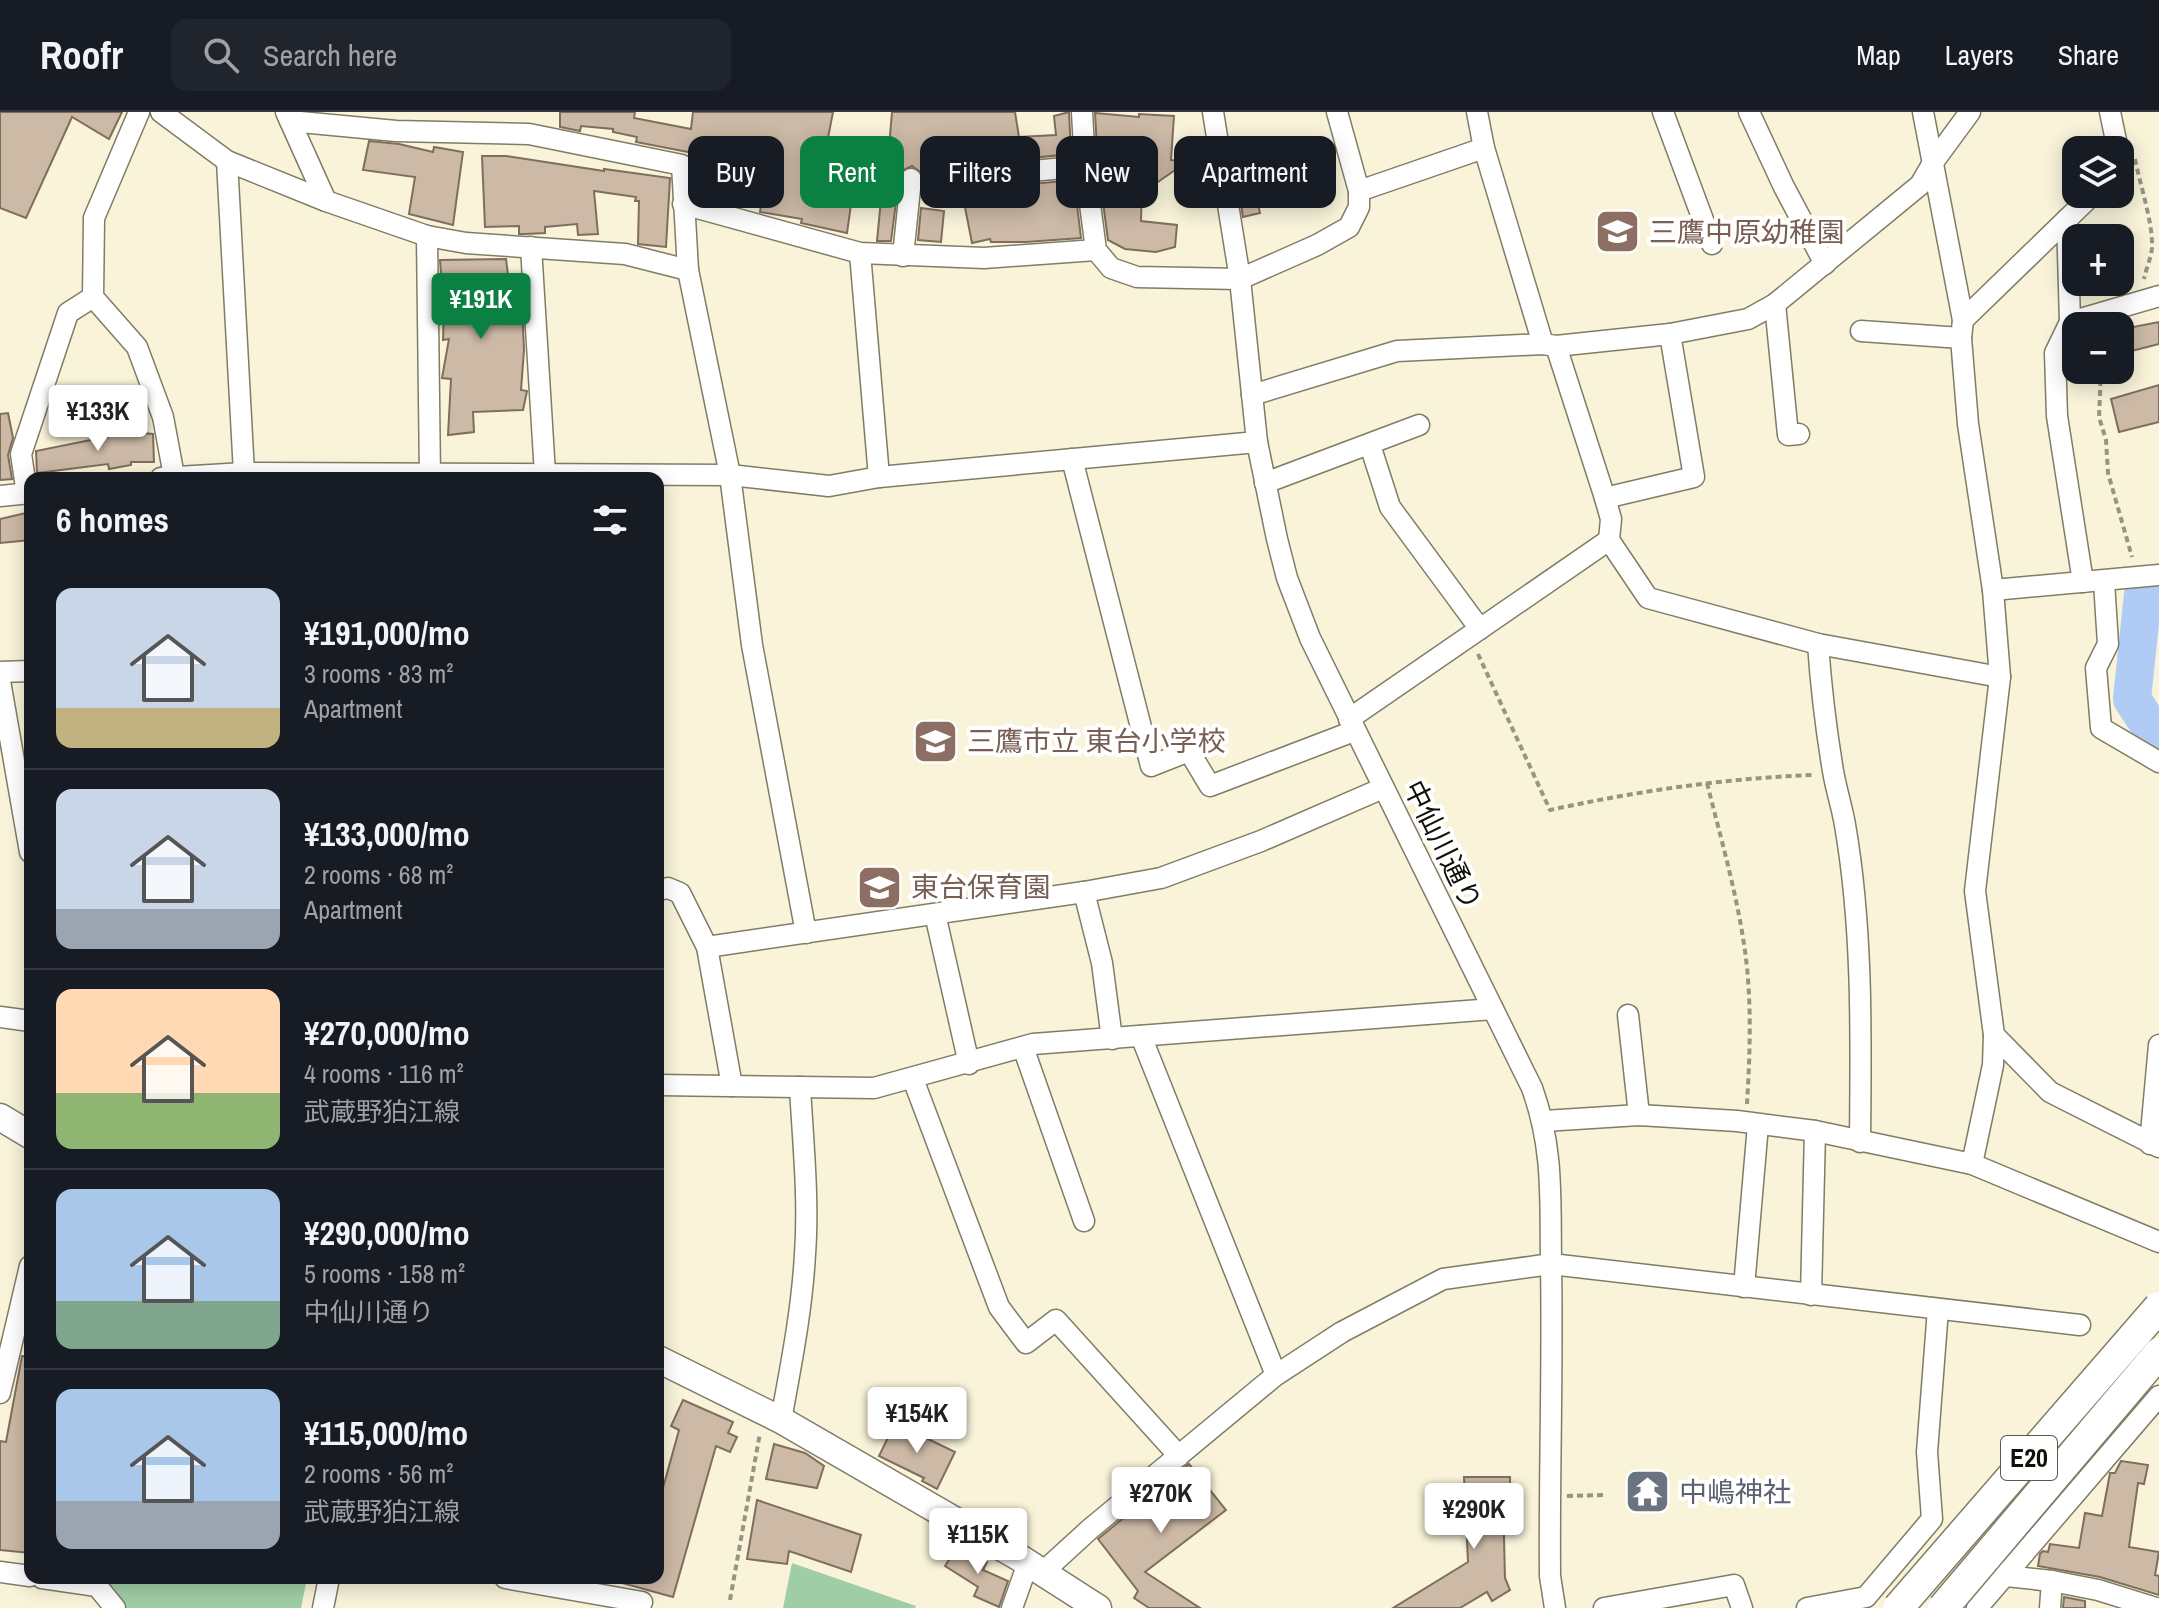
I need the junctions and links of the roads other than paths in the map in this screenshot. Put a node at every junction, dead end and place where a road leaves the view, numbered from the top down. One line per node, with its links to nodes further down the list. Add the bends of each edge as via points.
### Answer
1 (139, 112): 36 (street, via 94,218)
2 (161, 112): 17 (street)
3 (1082, 112): 14 (street)
4 (1213, 112): 34 (street, 中仙川通り)
5 (1337, 112): 20 (street)
6 (1477, 112): 16 (street)
7 (1663, 112): 27 (street)
8 (1749, 112): 32 (street)
9 (1923, 112): 18 (street)
10 (1970, 112): 18 (street)
11 (2110, 112): 15 (street)
12 (288, 117): 13 (street); 21 (street)
13 (396, 122): 22 (street, via 529,134 682,165)
14 (1083, 136)
15 (2118, 136)
16 (1484, 148): 20 (street); 44 (street)
17 (227, 161): 21 (street); 53 (street)
18 (1934, 161): 32 (street, via 1920,185); 40 (street)
19 (911, 179): 31 (street)
20 (1359, 191): 34 (street, via 1359,207 1349,227)
21 (326, 201): 26 (street)
22 (683, 204): 30 (street); 33 (street)
23 (1090, 208): 29 (street)
24 (2078, 208): 25 (street)
25 (2067, 219): 38 (street); 40 (street)
26 (427, 236): 28 (street); 54 (street)
27 (1712, 244)
28 (531, 247): 33 (street, via 625,254); 55 (street)
29 (1096, 250): 31 (street, via 984,258); 34 (street, via 1111,268 1137,277)
30 (860, 253): 31 (street); 58 (street)
31 (903, 256)
32 (1825, 264): 37 (street)
33 (688, 270): 57 (street)
34 (1240, 279): 45 (street, 中仙川通り)
35 (2159, 296): 39 (street)
36 (93, 297): 51 (street, via 68,313 21,454); 52 (street, via 137,347 163,417)
37 (1775, 304): 42 (street, via 1748,319); 47 (street, via 1788,435)
38 (2070, 312)
39 (2102, 312)
40 (1962, 329): 41 (street); 66 (street, via 1968,424)
41 (1861, 331)
42 (1670, 334): 44 (street); 62 (street, via 1694,477)
43 (2062, 339): 65 (street, via 2055,353 2057,416)
44 (1549, 345): 45 (street, via 1397,351); 62 (street)
45 (1252, 395): 48 (street, 中仙川通り)
46 (1419, 425): 49 (street)
47 (1799, 434)
48 (1257, 442): 50 (street); 59 (street, 中仙川通り)
49 (1370, 445): 59 (street); 67 (street, via 1390,507)
50 (1072, 459): 58 (street); 74 (street, via 1151,766 1189,751 1210,786)
51 (24, 472)
52 (168, 472)
53 (237, 472)
54 (429, 472)
55 (545, 472)
56 (664, 475): 57 (street)
57 (730, 475): 58 (street, via 829,486); 81 (street, via 752,645)
58 (879, 477)
59 (1265, 483): 74 (street, 中仙川通り, via 1287,578)
60 (24, 493): 61 (street)
61 (0, 496)
62 (1605, 498): 63 (street)
63 (1609, 540): 67 (street); 68 (street, via 1648,598)
64 (2159, 575): 65 (street)
65 (2094, 582): 66 (street); 75 (street, via 2108,644 2096,668 2101,728)
66 (1993, 590): 71 (street)
67 (1475, 632): 74 (street)
68 (1818, 644): 71 (street); 103 (street, via 1822,704 1855,906)
69 (24, 671): 70 (street)
70 (0, 672)
71 (2000, 677): 87 (street, via 1975,891)
72 (0, 681): 73 (street)
73 (2, 702): 77 (street)
74 (1351, 725): 76 (street, 中仙川通り)
75 (2159, 762)
76 (1383, 788): 79 (street, via 1161,878); 83 (street, 中仙川通り)
77 (24, 820)
78 (664, 889): 82 (street, via 680,893)
79 (1084, 892): 80 (street); 89 (street, via 1102,963)
80 (935, 914): 81 (street); 92 (street)
81 (806, 933): 82 (street)
82 (707, 947): 95 (street)
83 (1493, 1009): 88 (street); 99 (street, 中仙川通り)
84 (1628, 1015): 97 (street)
85 (0, 1017): 86 (street)
86 (24, 1020)
87 (1994, 1035): 104 (street, via 2050,1092); 105 (street, via 1993,1065)
88 (1141, 1036): 89 (street); 117 (street)
89 (1112, 1039): 91 (street)
90 (2159, 1045): 104 (street)
91 (1023, 1047): 92 (street); 106 (street)
92 (969, 1064): 93 (street)
93 (913, 1079): 96 (street, via 874,1088); 121 (street, via 999,1307 1026,1343 1056,1320)
94 (664, 1085): 95 (street)
95 (732, 1086): 96 (street)
96 (800, 1087): 120 (street, via 806,1191 800,1314)
97 (1639, 1115): 99 (street); 100 (street)
98 (0, 1117): 101 (main road)
99 (1544, 1121): 108 (street, 中仙川通り, via 1550,1157)
100 (1752, 1123): 102 (street); 109 (street)
101 (24, 1131)
102 (1815, 1131): 103 (street); 111 (street)
103 (1860, 1142): 105 (street)
104 (2154, 1146)
105 (1972, 1164): 107 (street)
106 (1084, 1221)
107 (2159, 1242)
108 (1551, 1264): 109 (street); 117 (street, via 1443,1279 1342,1332); 136 (street, 中仙川通り, via 1549,1497)
109 (1744, 1287): 111 (street)
110 (24, 1291): 118 (street)
111 (1811, 1295): 113 (street)
112 (2159, 1307): 140 (highway, E20, bridge)
113 (1938, 1309): 114 (street); 122 (street, via 1927,1452)
114 (2080, 1325)
115 (2159, 1353): 141 (highway, E20, bridge)
116 (664, 1362): 120 (main road)
117 (1276, 1375): 121 (street)
118 (0, 1393)
119 (2159, 1396): 126 (street)
120 (772, 1415): 123 (main road)
121 (1179, 1456): 123 (street)
122 (1932, 1519): 126 (street); 139 (street, via 1866,1597)
123 (1036, 1568): 134 (street); 135 (main road)
124 (0, 1572): 125 (street)
125 (24, 1575)
126 (2006, 1576): 127 (street); 142 (street)
127 (2052, 1581): 143 (street); 144 (street)
128 (99, 1584): 132 (street)
129 (328, 1584): 133 (street)
130 (539, 1584): 131 (street)
131 (642, 1602)
132 (115, 1608)
133 (323, 1608)
134 (1012, 1608)
135 (1098, 1608)
136 (1555, 1608)
137 (1604, 1608): 138 (street, via 1734,1585)
138 (1742, 1608)
139 (1807, 1608)
140 (1898, 1608)
141 (1943, 1608)
142 (1977, 1608)
143 (2050, 1608)
144 (2156, 1608)

